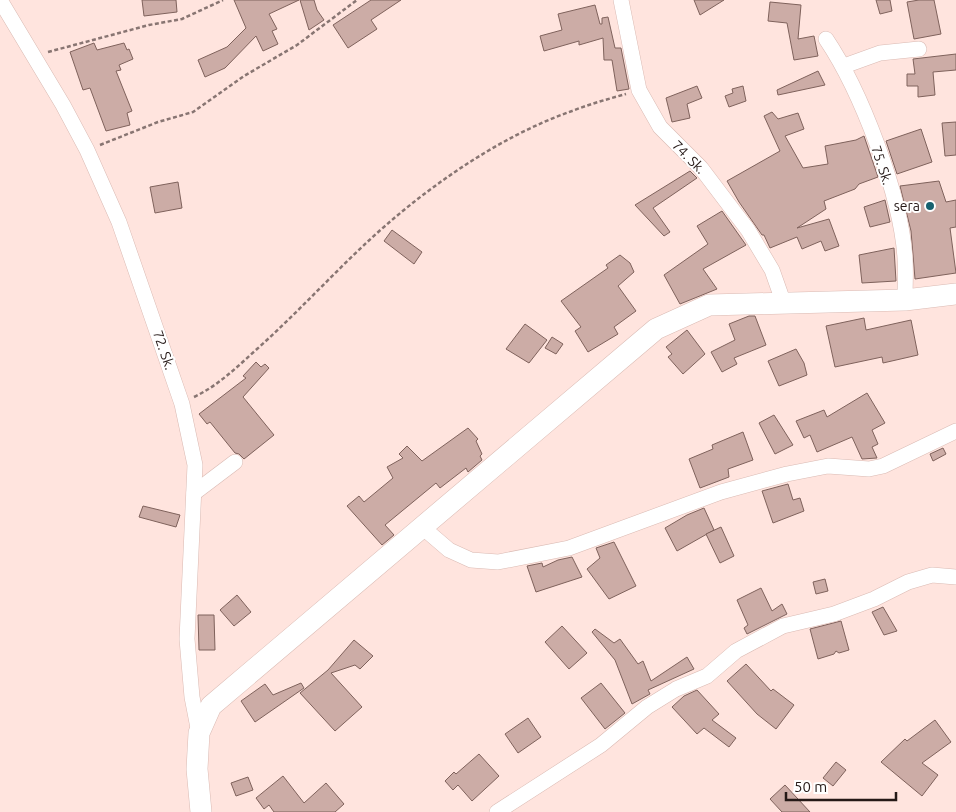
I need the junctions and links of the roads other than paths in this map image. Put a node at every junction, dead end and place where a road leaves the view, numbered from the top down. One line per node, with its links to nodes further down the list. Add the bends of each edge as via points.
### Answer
1 (0, 0): 11 (street, 72. Sk., via 87,150 118,222 182,404 195,466)
2 (621, 0): 8 (street, 74. Sk., via 639,90 660,127 701,168 748,230 772,270)
3 (826, 39): 5 (street, 75. Sk.)
4 (919, 49): 5 (street, via 880,53)
5 (844, 66): 7 (street, 75. Sk., via 880,135 905,256)
6 (956, 294): 7 (street)
7 (905, 300): 8 (street)
8 (784, 304): 12 (street, via 709,305 656,329)
9 (956, 431): 12 (street, via 883,466 869,469 828,466 787,474 721,492 569,548 498,562 472,560 449,550)
10 (235, 462): 11 (street)
11 (194, 493): 14 (street, 72. Sk., via 187,639)
12 (421, 526): 14 (street, via 212,706)
13 (956, 577): 16 (street, via 932,575 834,614 783,626 736,651 707,676 676,689 647,707 601,745)
14 (199, 733): 15 (street)
15 (200, 812)
16 (497, 812)

